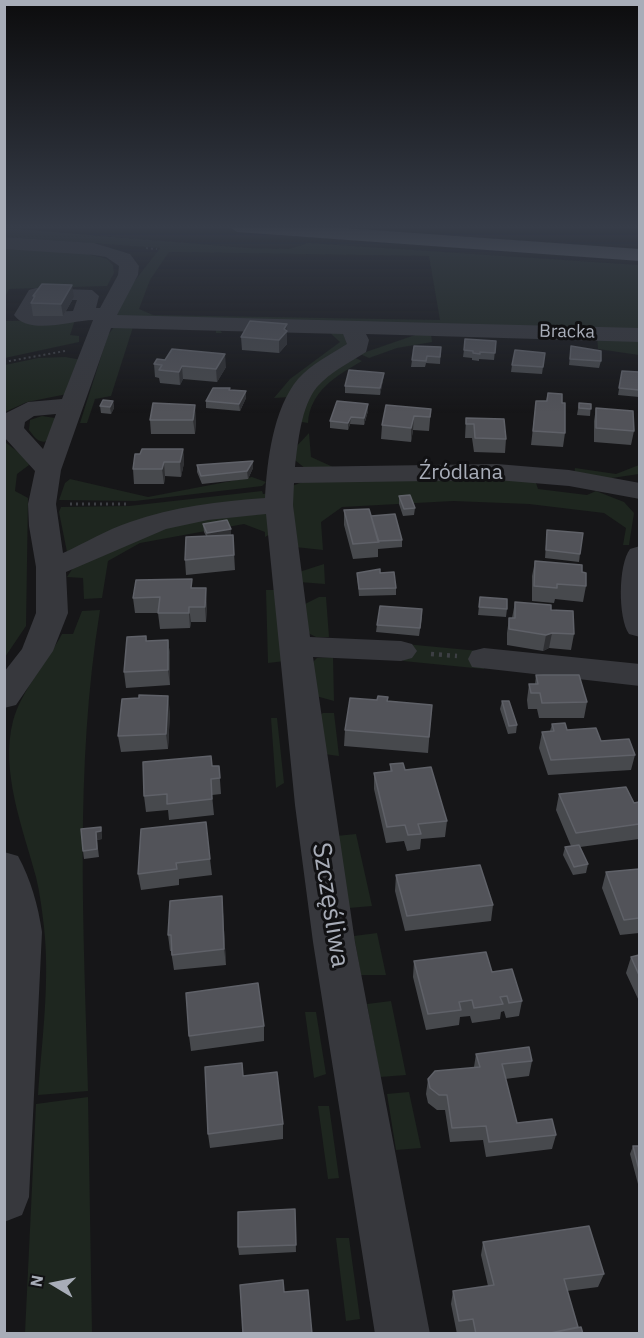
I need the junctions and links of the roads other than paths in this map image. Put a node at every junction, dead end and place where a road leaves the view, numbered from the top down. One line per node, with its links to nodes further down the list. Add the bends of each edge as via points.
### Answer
1 (118, 288): 2 (street)
2 (97, 317): 4 (street); 5 (street, via 95,345)
3 (639, 334): 4 (street, Bracka, via 425,329)
4 (354, 337): 7 (street, via 304,387 293,405)
5 (72, 406): 6 (street); 6 (street, via 28,409 13,419 11,429)
6 (48, 470): 10 (street, via 42,504)
7 (280, 489): 8 (street, Źródlana, via 317,476 491,472 573,479); 10 (street, Źródlana, via 160,521 70,562); 12 (street, Szczęśliwa)
8 (639, 491)
9 (639, 555): 11 (street)
10 (49, 558): 16 (street, via 52,613 45,635)
11 (639, 627)
12 (296, 647): 13 (street); 19 (street, Szczęśliwa, via 334,942)
13 (401, 651)
14 (484, 659): 15 (street)
15 (639, 675)
16 (4, 697)
17 (4, 867): 18 (street, via 17,904 21,932)
18 (4, 1197)
19 (403, 1334)

